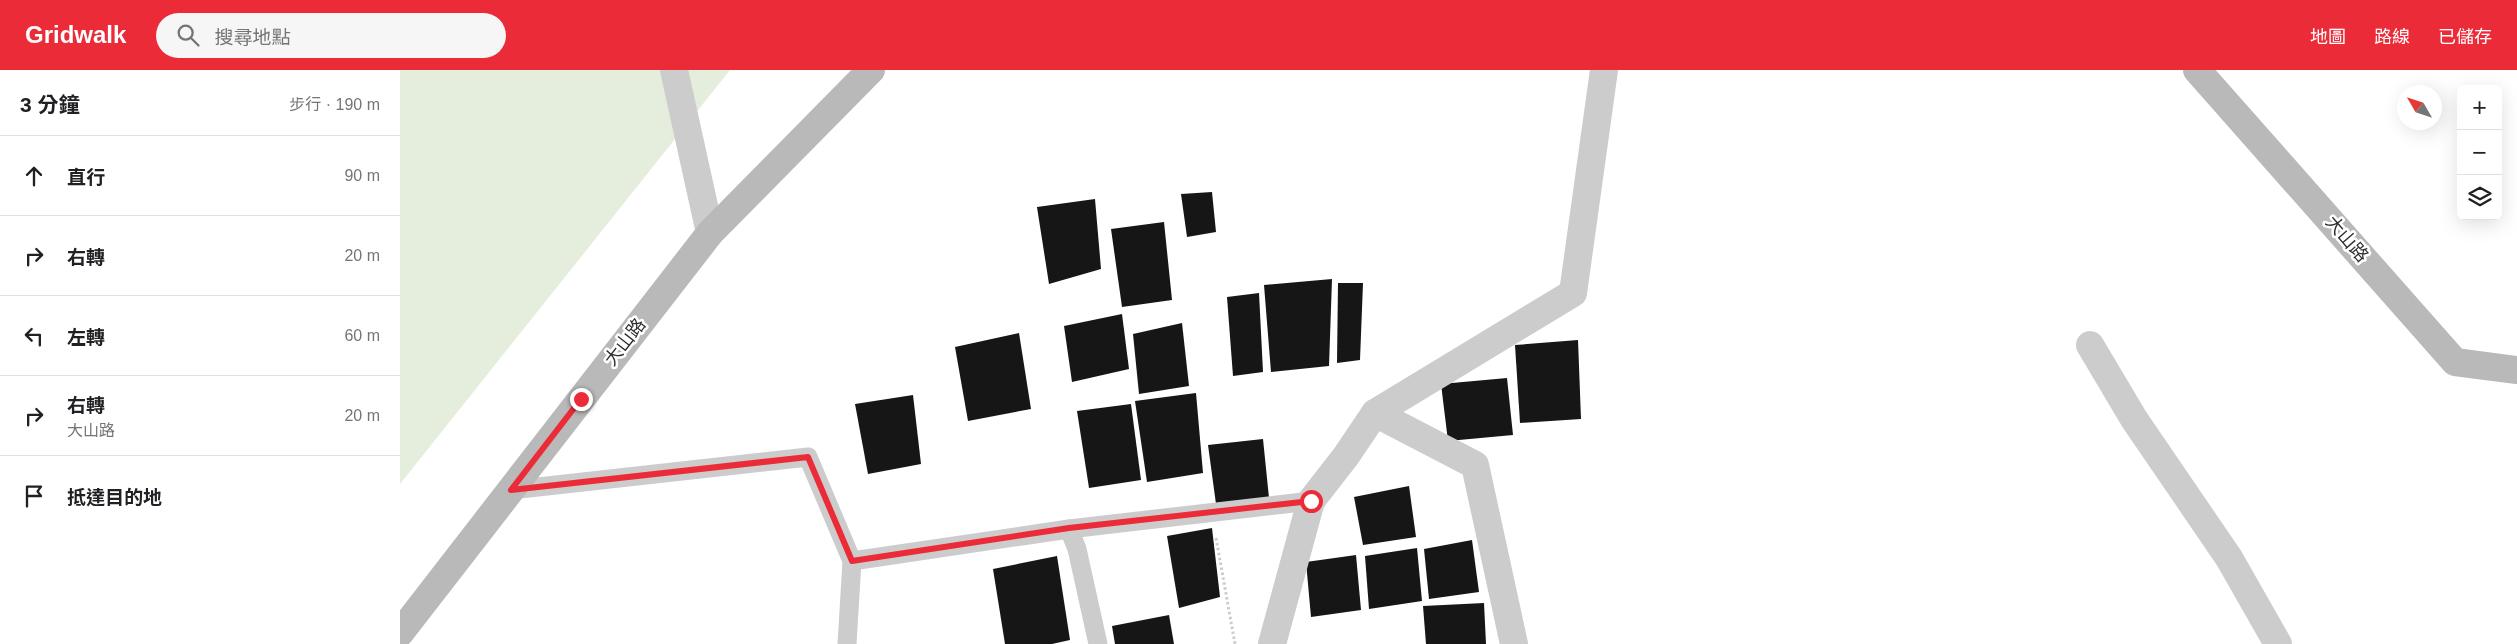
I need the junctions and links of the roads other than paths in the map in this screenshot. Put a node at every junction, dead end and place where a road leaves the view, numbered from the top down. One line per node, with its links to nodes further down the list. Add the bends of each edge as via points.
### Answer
1 (674, 70): 5 (street)
2 (871, 70): 5 (street, 大山路)
3 (1604, 70): 8 (street, via 1573,293)
4 (2197, 70): 7 (street, 大山路, via 2455,362)
5 (710, 233): 9 (street, 大山路)
6 (2090, 345): 18 (street, via 2134,419 2229,558)
7 (2517, 370)
8 (1375, 413): 10 (street); 17 (street, via 1475,465)
9 (511, 490): 12 (lane, via 808,457); 13 (street, 大山路)
10 (1311, 501): 11 (lane); 16 (street)
11 (1069, 528): 12 (lane); 15 (lane, via 1077,549)
12 (852, 561): 14 (lane)
13 (400, 633)
14 (846, 644)
15 (1098, 644)
16 (1272, 644)
17 (1514, 644)
18 (2278, 644)

